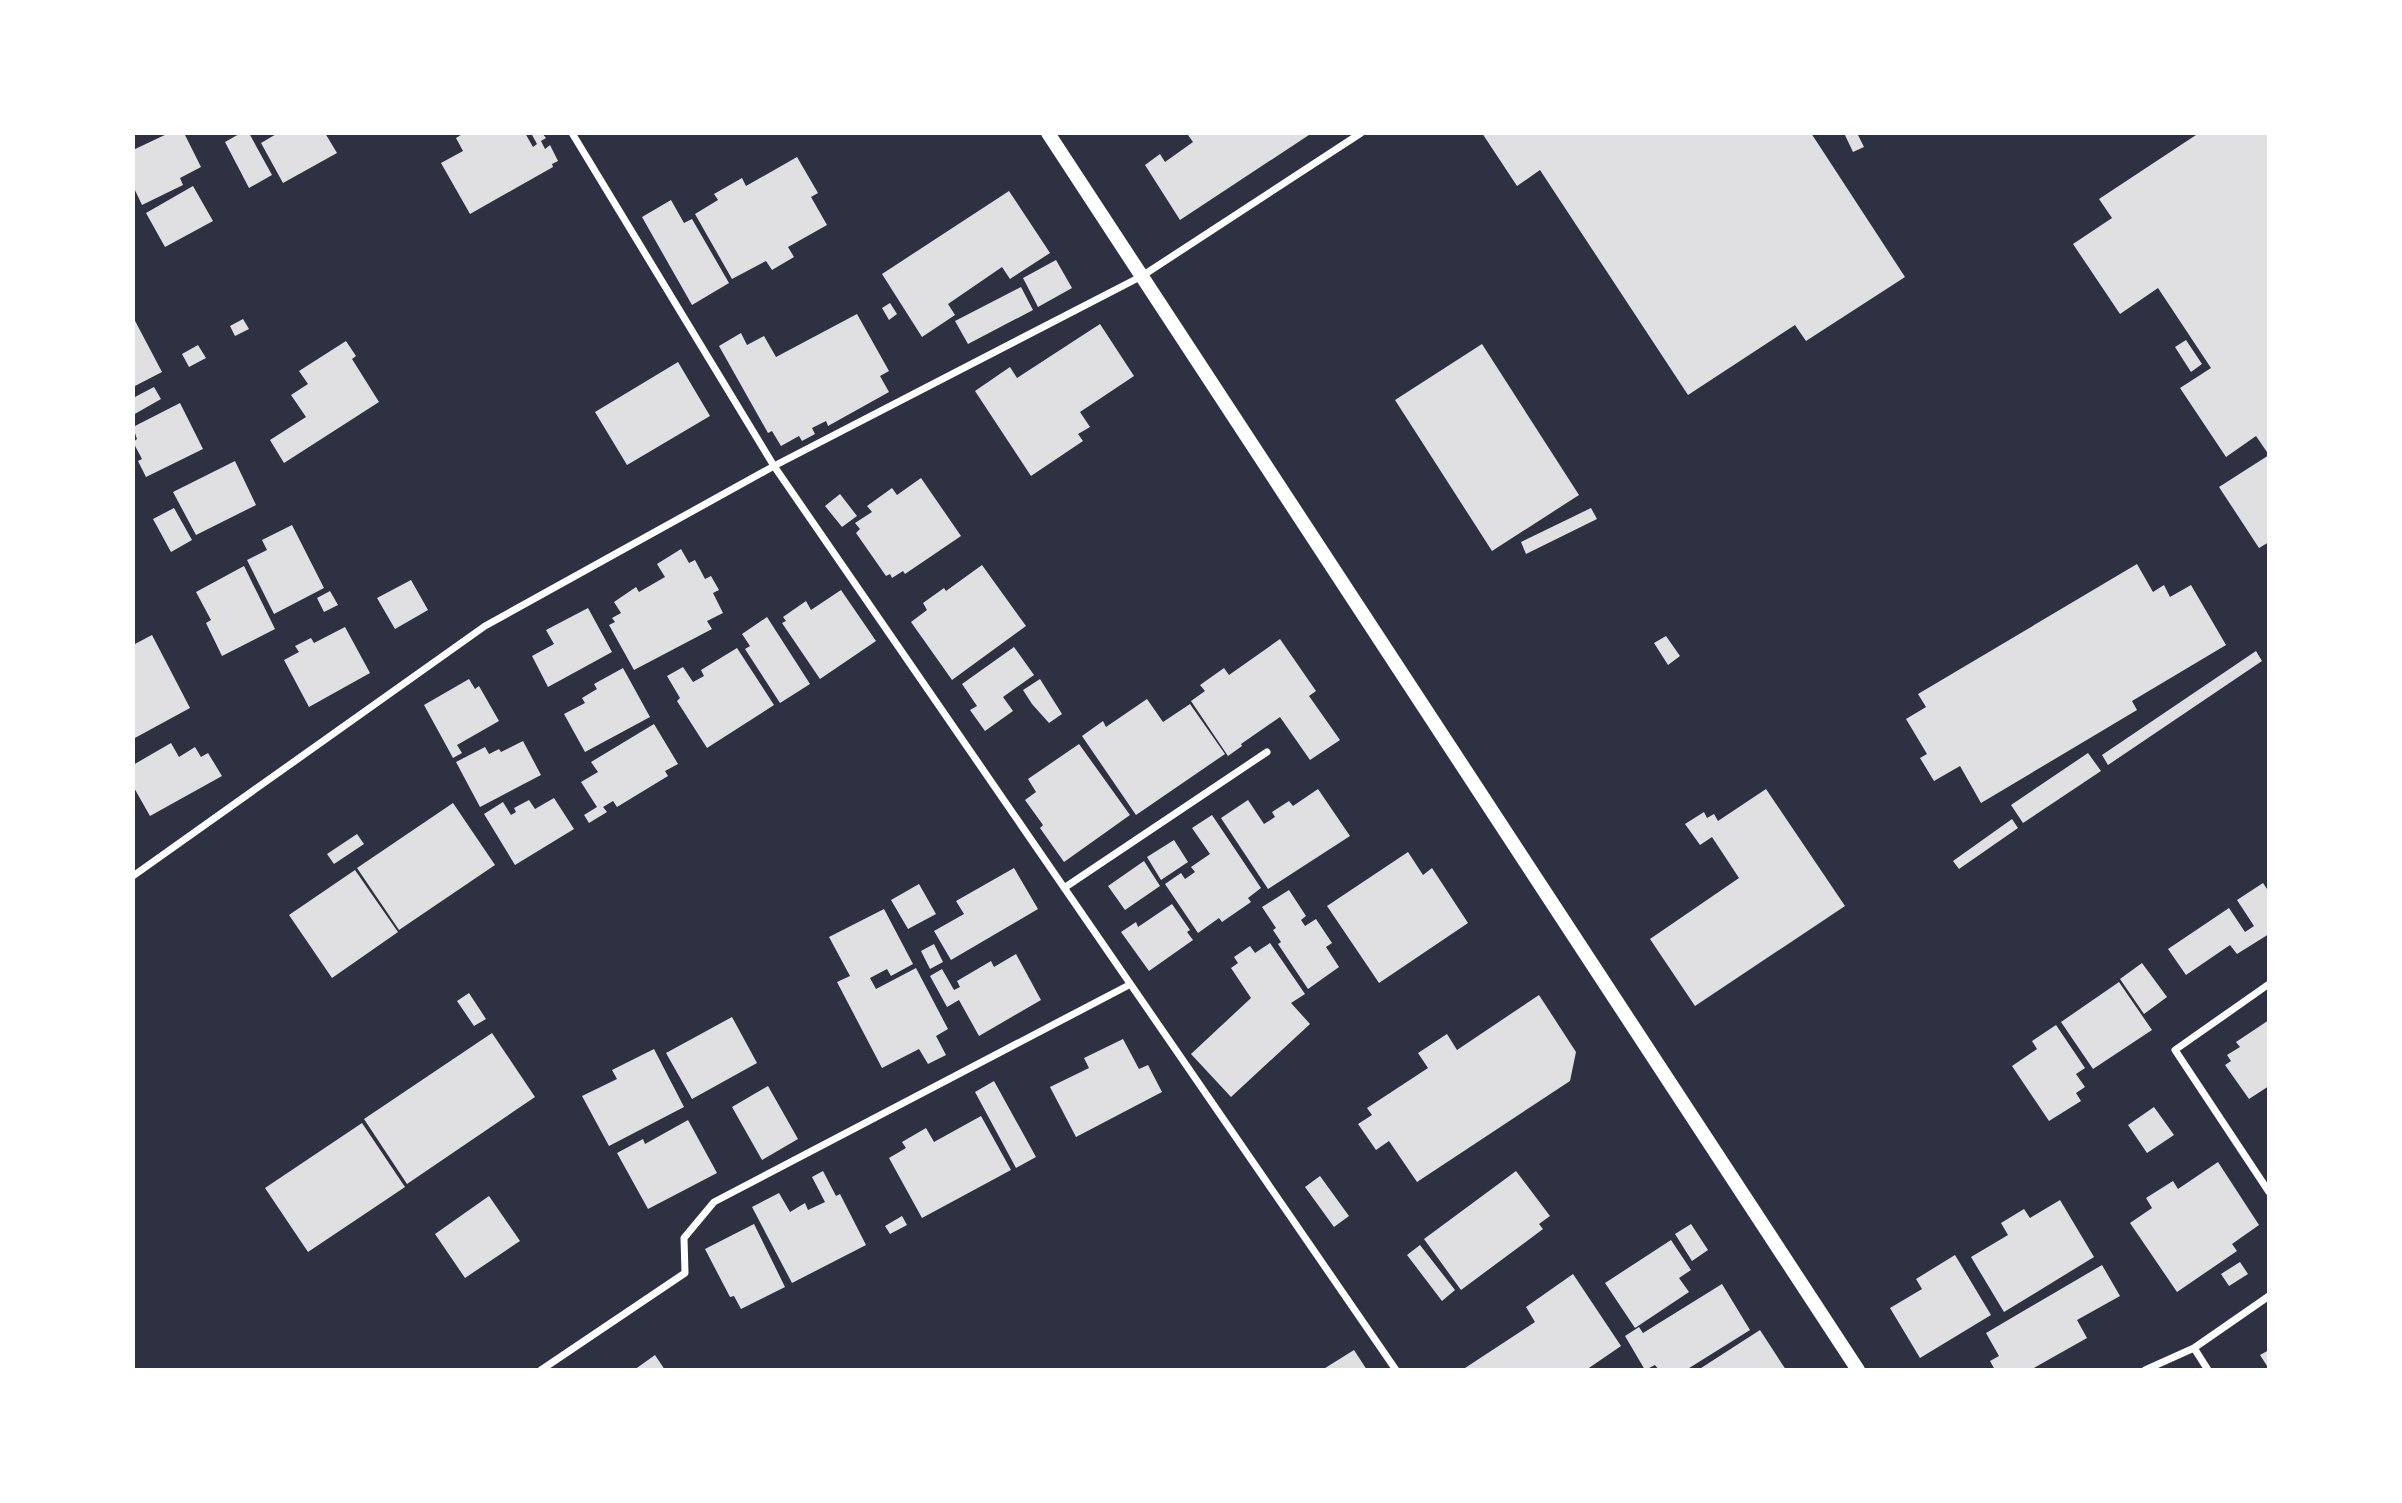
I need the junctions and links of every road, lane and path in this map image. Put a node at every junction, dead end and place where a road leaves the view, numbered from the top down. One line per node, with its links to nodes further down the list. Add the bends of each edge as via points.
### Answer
1 (572, 133): 5 (street)
2 (1048, 133): 4 (main road)
3 (1361, 133): 4 (street)
4 (1142, 276): 5 (street); 16 (main road)
5 (774, 466): 7 (street, via 485,626); 8 (street)
6 (1267, 752): 8 (street)
7 (133, 876)
8 (1064, 888): 10 (street)
9 (2269, 984): 11 (street, via 2175,1050)
10 (1129, 985): 14 (street, via 714,1202 684,1238 685,1273); 15 (street)
11 (2269, 1192)
12 (2269, 1296): 13 (street)
13 (2194, 1348): 17 (street); 18 (street)
14 (541, 1370)
15 (1396, 1370)
16 (1858, 1370)
17 (2145, 1370)
18 (2208, 1370)

